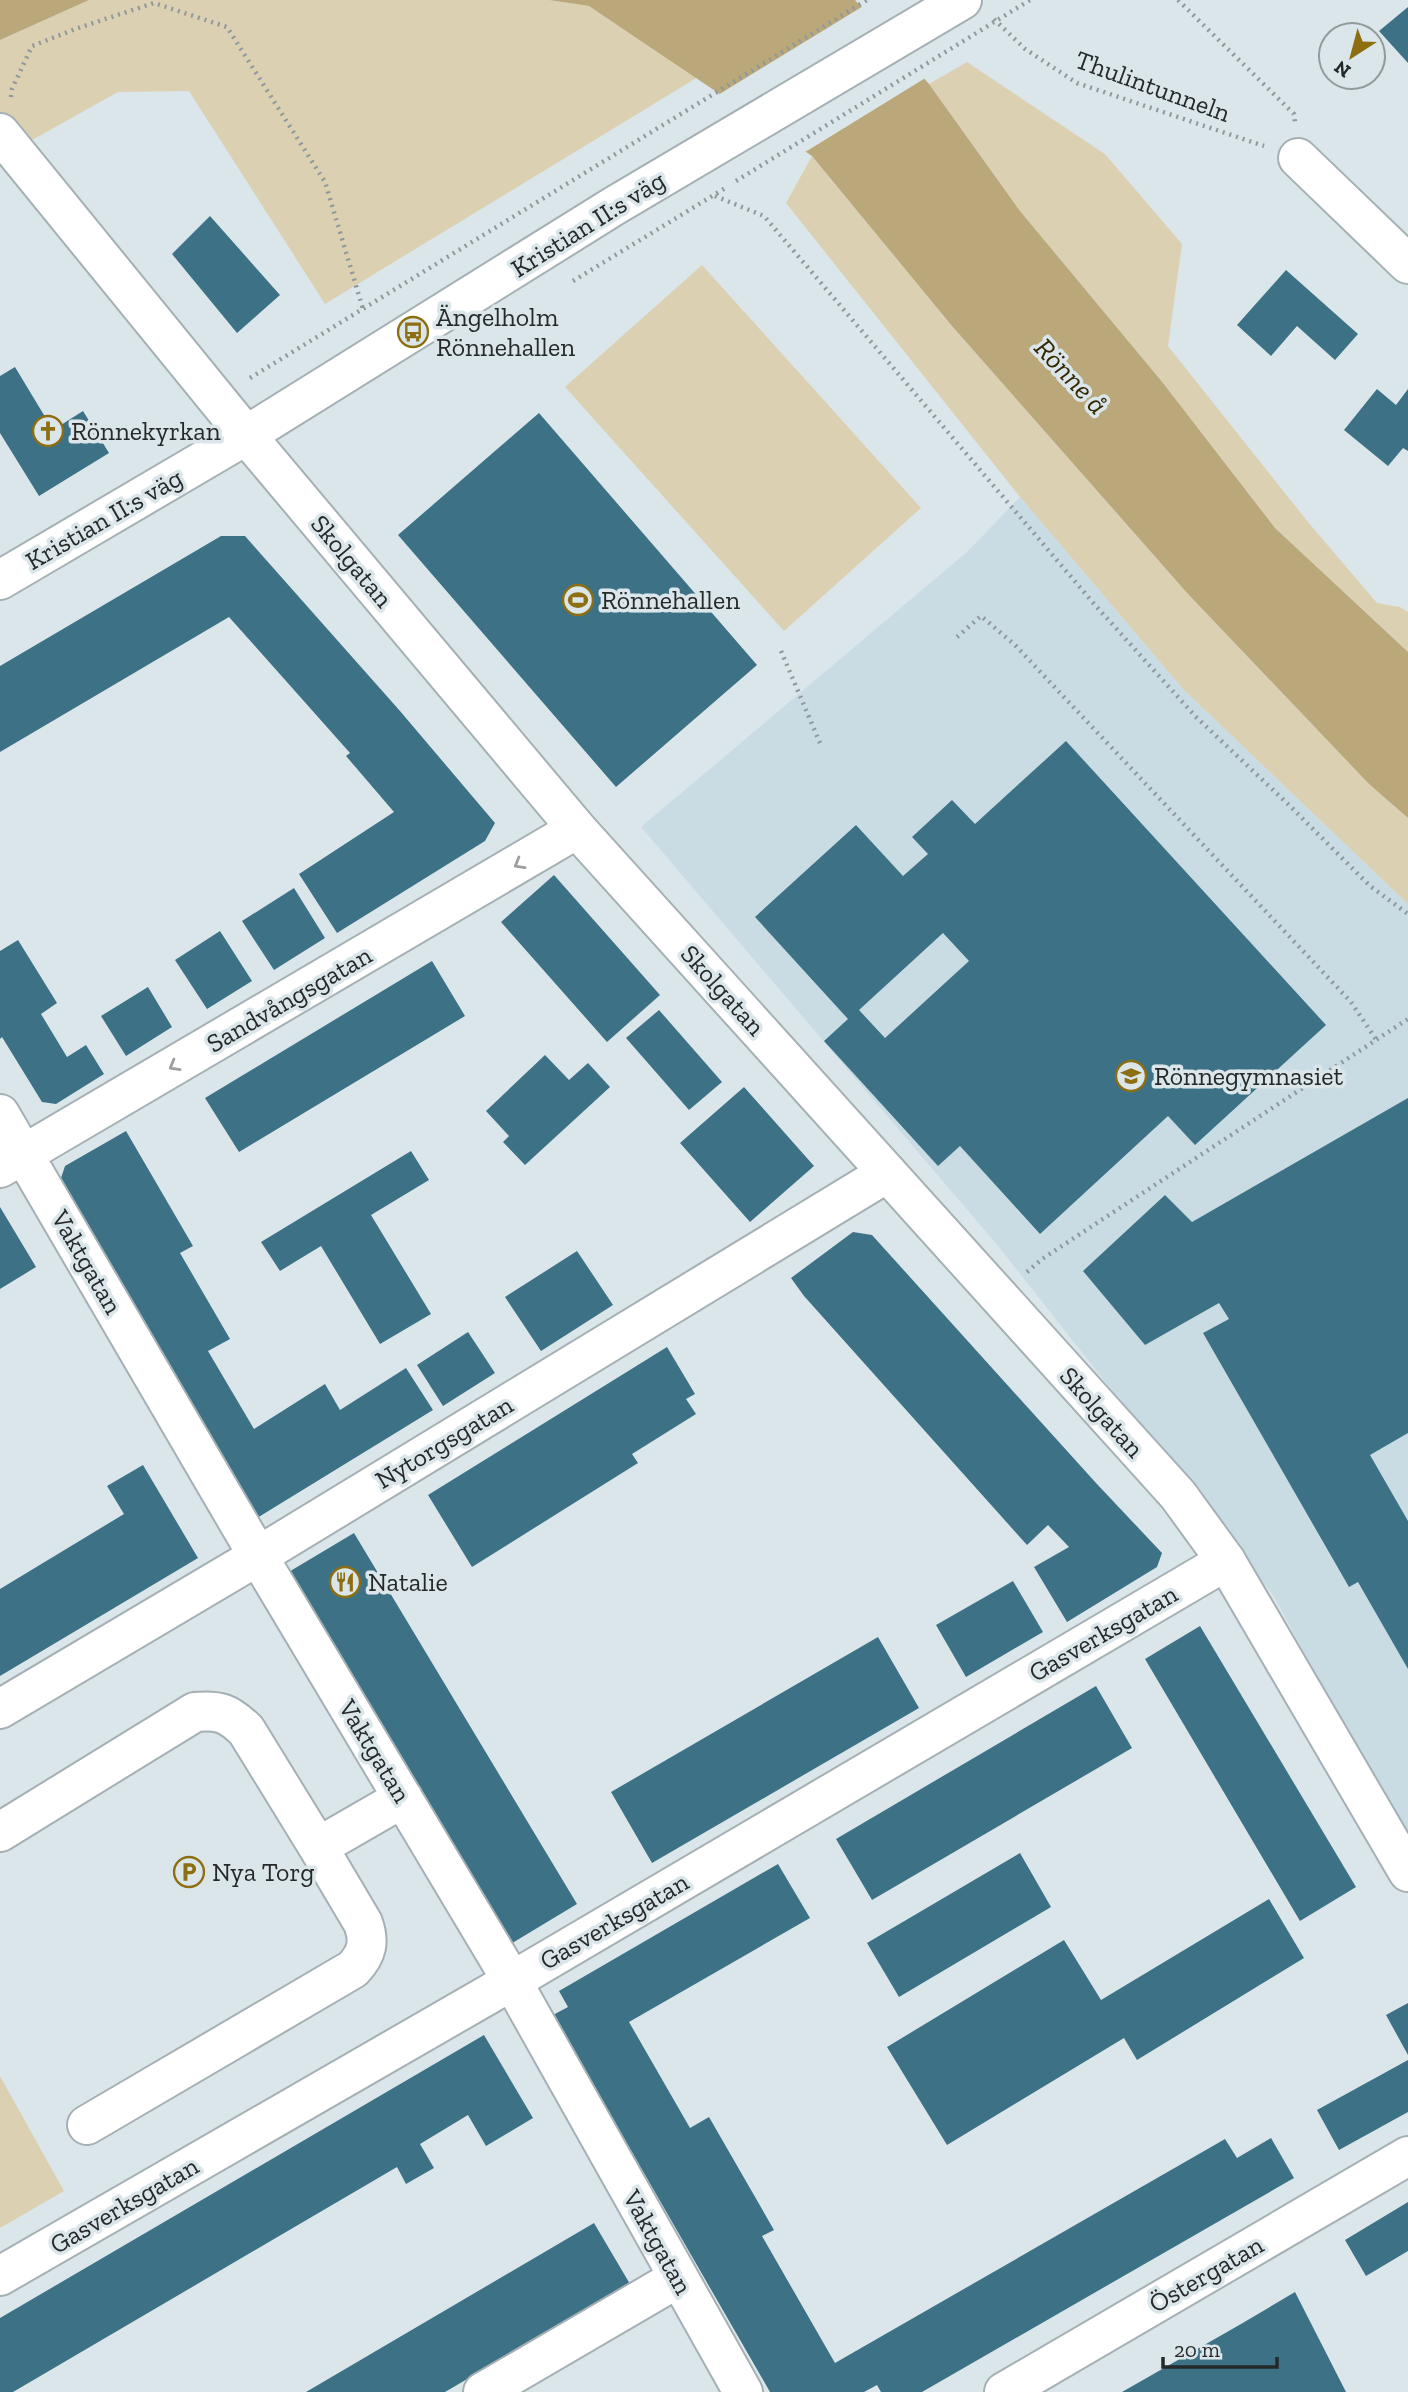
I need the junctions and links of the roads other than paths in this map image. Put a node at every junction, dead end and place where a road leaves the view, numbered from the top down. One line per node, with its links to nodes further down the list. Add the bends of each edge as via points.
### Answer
1 (977, 9): 5 (street, Kristian II:s väg, via 706,152)
2 (3, 136): 5 (street, Skolgatan)
3 (1298, 158): 4 (street)
4 (1408, 264)
5 (246, 435): 6 (street, Kristian II:s väg); 7 (street, Skolgatan)
6 (0, 580)
7 (578, 829): 9 (street, Sandvångsgatan, one-way to 9); 10 (street, Skolgatan)
8 (0, 1114): 9 (street, Vaktgatan)
9 (12, 1161): 11 (street, Vaktgatan)
10 (887, 1172): 11 (street, Nytorgsgatan); 12 (street, Skolgatan, via 1178,1495)
11 (258, 1556): 13 (street, Nytorgsgatan); 14 (street, Vaktgatan)
12 (1226, 1561): 17 (street, Skolgatan); 18 (street, Gasverksgatan)
13 (0, 1709)
14 (403, 1798): 16 (street); 18 (street, Vaktgatan)
15 (0, 1832): 16 (street, via 195,1712 214,1711 233,1717 246,1730)
16 (318, 1847): 19 (street, via 368,1935 362,1960 354,1969)
17 (1408, 1872)
18 (512, 1981): 21 (street, Gasverksgatan); 22 (street, Vaktgatan)
19 (87, 2125)
20 (1408, 2155): 25 (street, Östergatan)
21 (0, 2276)
22 (678, 2278): 23 (street); 24 (street, Vaktgatan)
23 (483, 2392)
24 (743, 2392)
25 (1004, 2392)

